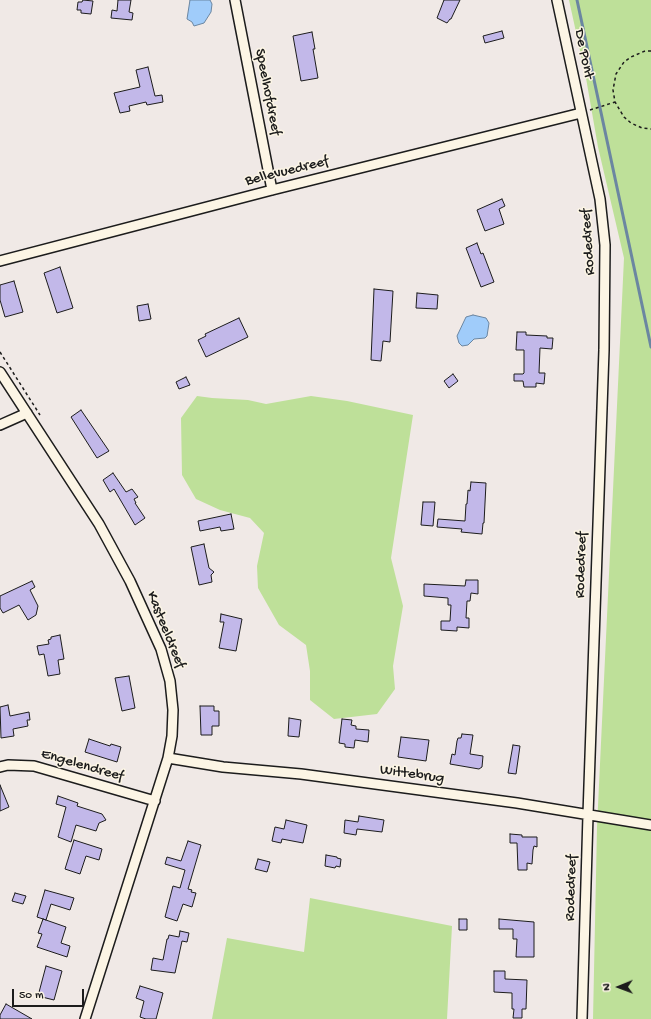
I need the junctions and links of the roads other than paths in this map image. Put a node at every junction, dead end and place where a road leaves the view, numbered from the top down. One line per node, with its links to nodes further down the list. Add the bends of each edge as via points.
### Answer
1 (235, 0): 4 (street, Speelhofdreef)
2 (557, 0): 3 (street, De Pont)
3 (581, 113): 4 (street, Bellevuedreef); 12 (street, Rodedreef, via 600,199 605,251 604,358)
4 (272, 190): 5 (street, Bellevuedreef)
5 (0, 261)
6 (0, 372): 7 (street, Kasteeldreef)
7 (27, 413): 8 (street); 9 (street, Kasteeldreef, via 99,524 130,581 161,649 170,681 173,710)
8 (0, 425)
9 (168, 758): 11 (street, Kasteeldreef); 12 (street, Wittebrug, via 509,802)
10 (0, 767): 11 (street, Engelendreef, via 34,766)
11 (155, 801): 14 (street, Kasteeldreef)
12 (588, 815): 13 (street, Wittebrug); 15 (street, Rodedreef)
13 (651, 824)
14 (85, 1019)
15 (582, 1019)

